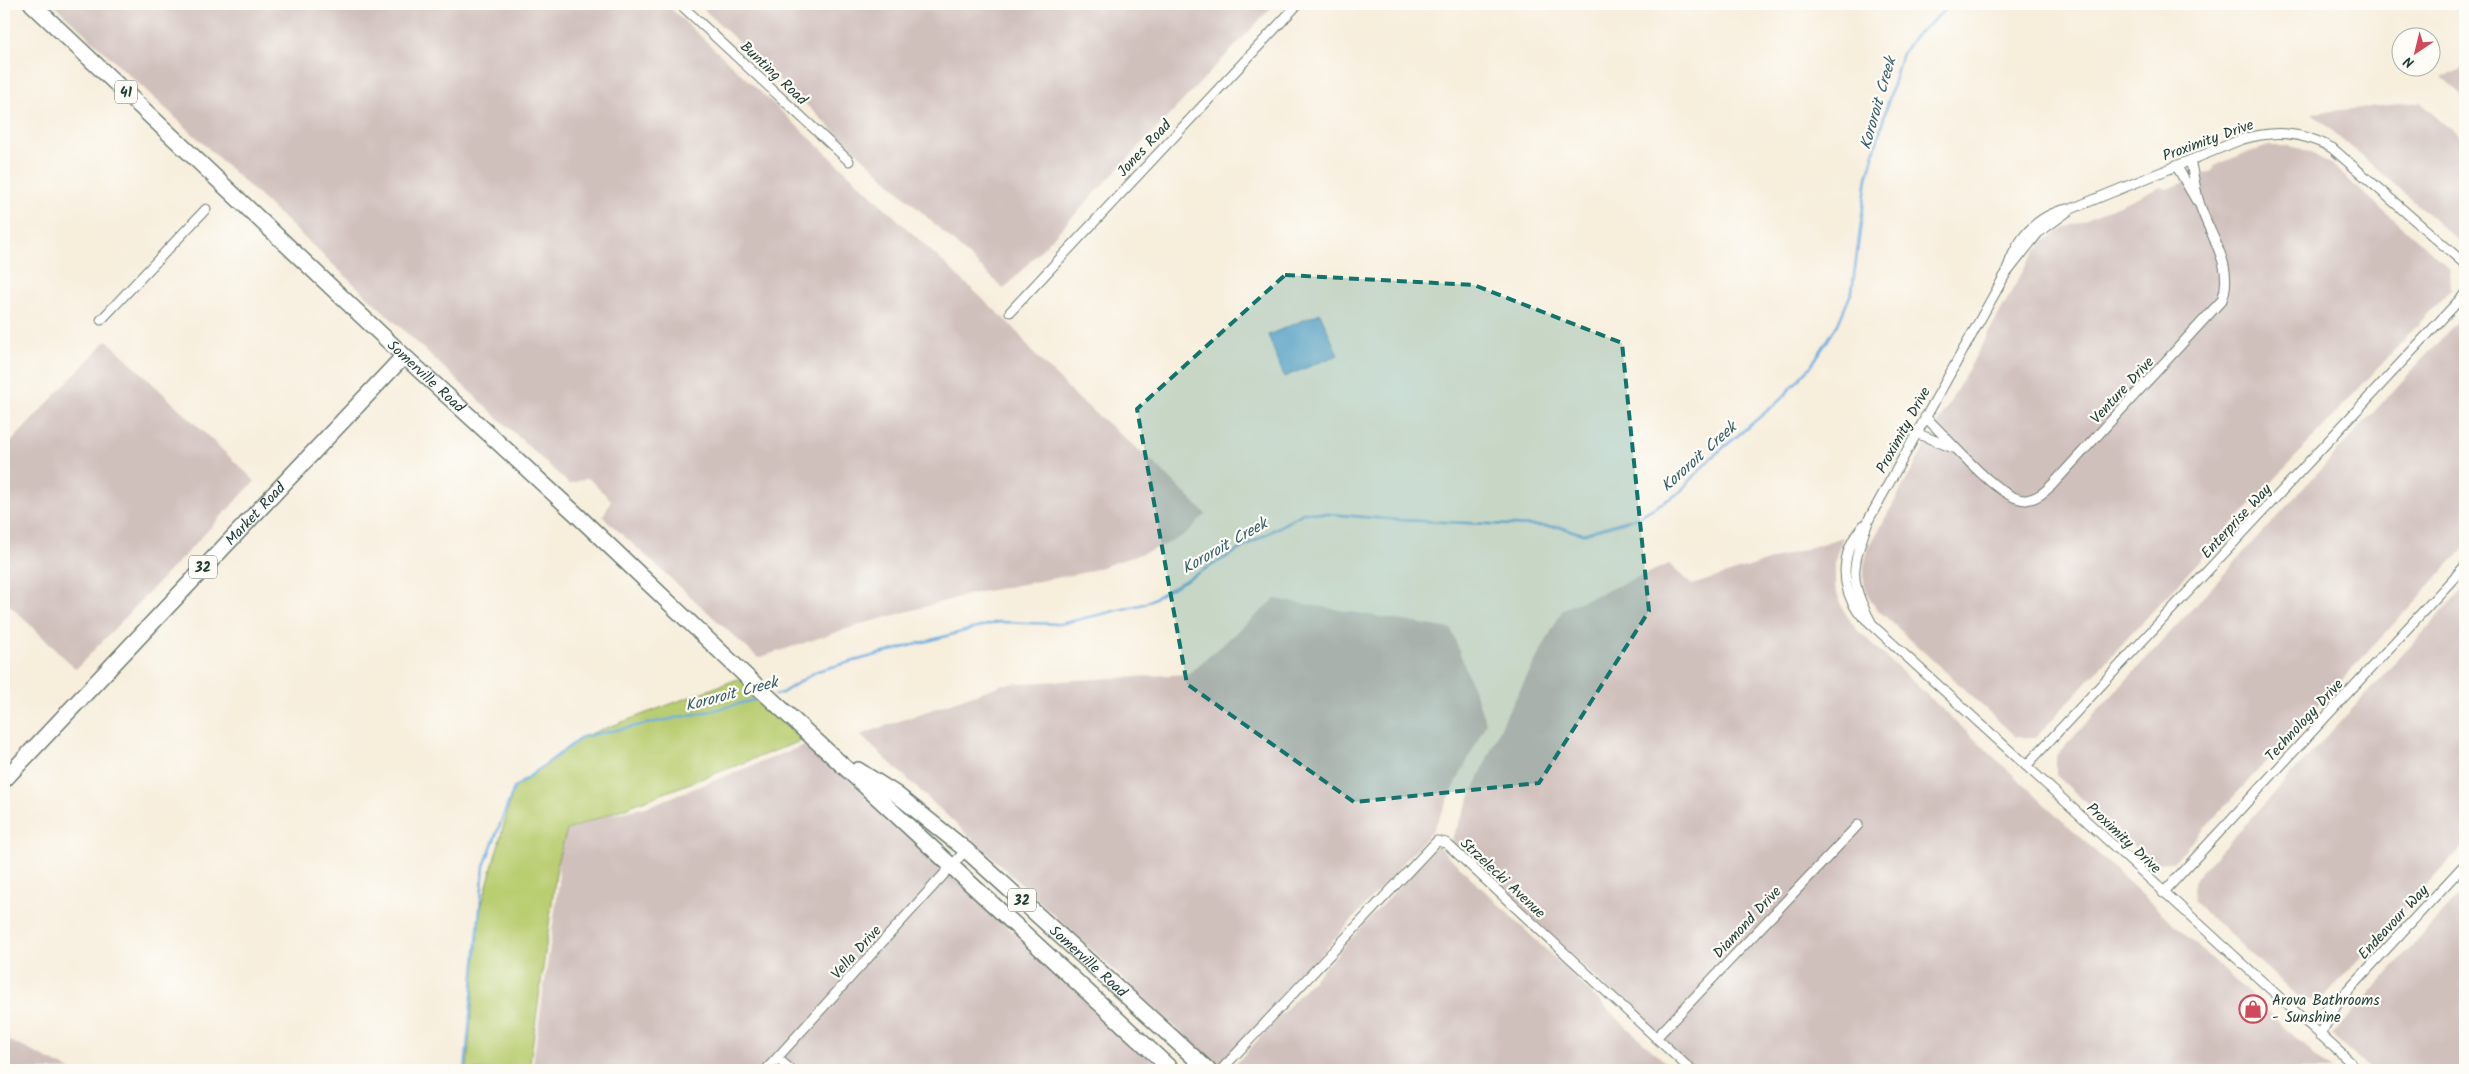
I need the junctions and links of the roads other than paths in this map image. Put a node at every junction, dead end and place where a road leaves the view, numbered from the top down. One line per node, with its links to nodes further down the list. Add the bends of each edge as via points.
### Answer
1 (32, 4): 13 (main road, Somerville Road / 41)
2 (680, 4): 5 (street, Bunting Road)
3 (1298, 4): 11 (street, Jones Road)
4 (2190, 160): 6 (street, Proximity Drive); 7 (street, Venture Drive); 9 (street, Proximity Drive, via 2261,134 2285,132 2318,140 2360,171)
5 (849, 162)
6 (2176, 165): 7 (street, Venture Drive); 14 (street, Proximity Drive, via 2071,209 2038,233 2005,275)
7 (2200, 204): 16 (street, Venture Drive, via 2227,273 2222,300 2052,485 2032,499 2012,498)
8 (206, 209): 12 (street)
9 (2465, 264)
10 (2465, 294): 19 (street, Enterprise Way)
11 (1010, 312)
12 (102, 320)
13 (404, 356): 18 (main road, Somerville Road / 32); 20 (main road, Market Road / 32)
14 (1925, 417): 15 (street, Proximity Drive); 16 (street, Venture Drive)
15 (1916, 433): 16 (street, Venture Drive); 19 (street, Proximity Drive, via 1869,520 1856,557 1857,593 1872,624)
16 (1956, 449)
17 (2465, 566): 25 (street, Technology Drive)
18 (823, 747): 22 (main road, Somerville Road / 32, via 896,794); 24 (main road, Somerville Road / 32)
19 (2026, 766): 25 (street, Proximity Drive)
20 (4, 780)
21 (1858, 825): 29 (street, Diamond Drive)
22 (966, 850): 24 (street, Vella Drive); 34 (main road, Somerville Road / 32)
23 (2465, 864): 26 (street, Endeavour Way)
24 (952, 867): 30 (street, Vella Drive); 33 (main road, Somerville Road / 32)
25 (2163, 893): 27 (street, Proximity Drive)
26 (2340, 999): 27 (street, Endeavour Way); 28 (street, Endeavour Way)
27 (2307, 1023): 28 (street, Proximity Drive)
28 (2320, 1034): 37 (street, Proximity Drive)
29 (1656, 1038): 35 (street, Strzelecki Avenue, via 1446,843 1436,841); 36 (street, Strzelecki Avenue)
30 (778, 1058): 31 (street, Vella Drive); 32 (street)
31 (766, 1070)
32 (791, 1070)
33 (1172, 1070)
34 (1208, 1070)
35 (1221, 1070)
36 (1691, 1070)
37 (2359, 1070)

